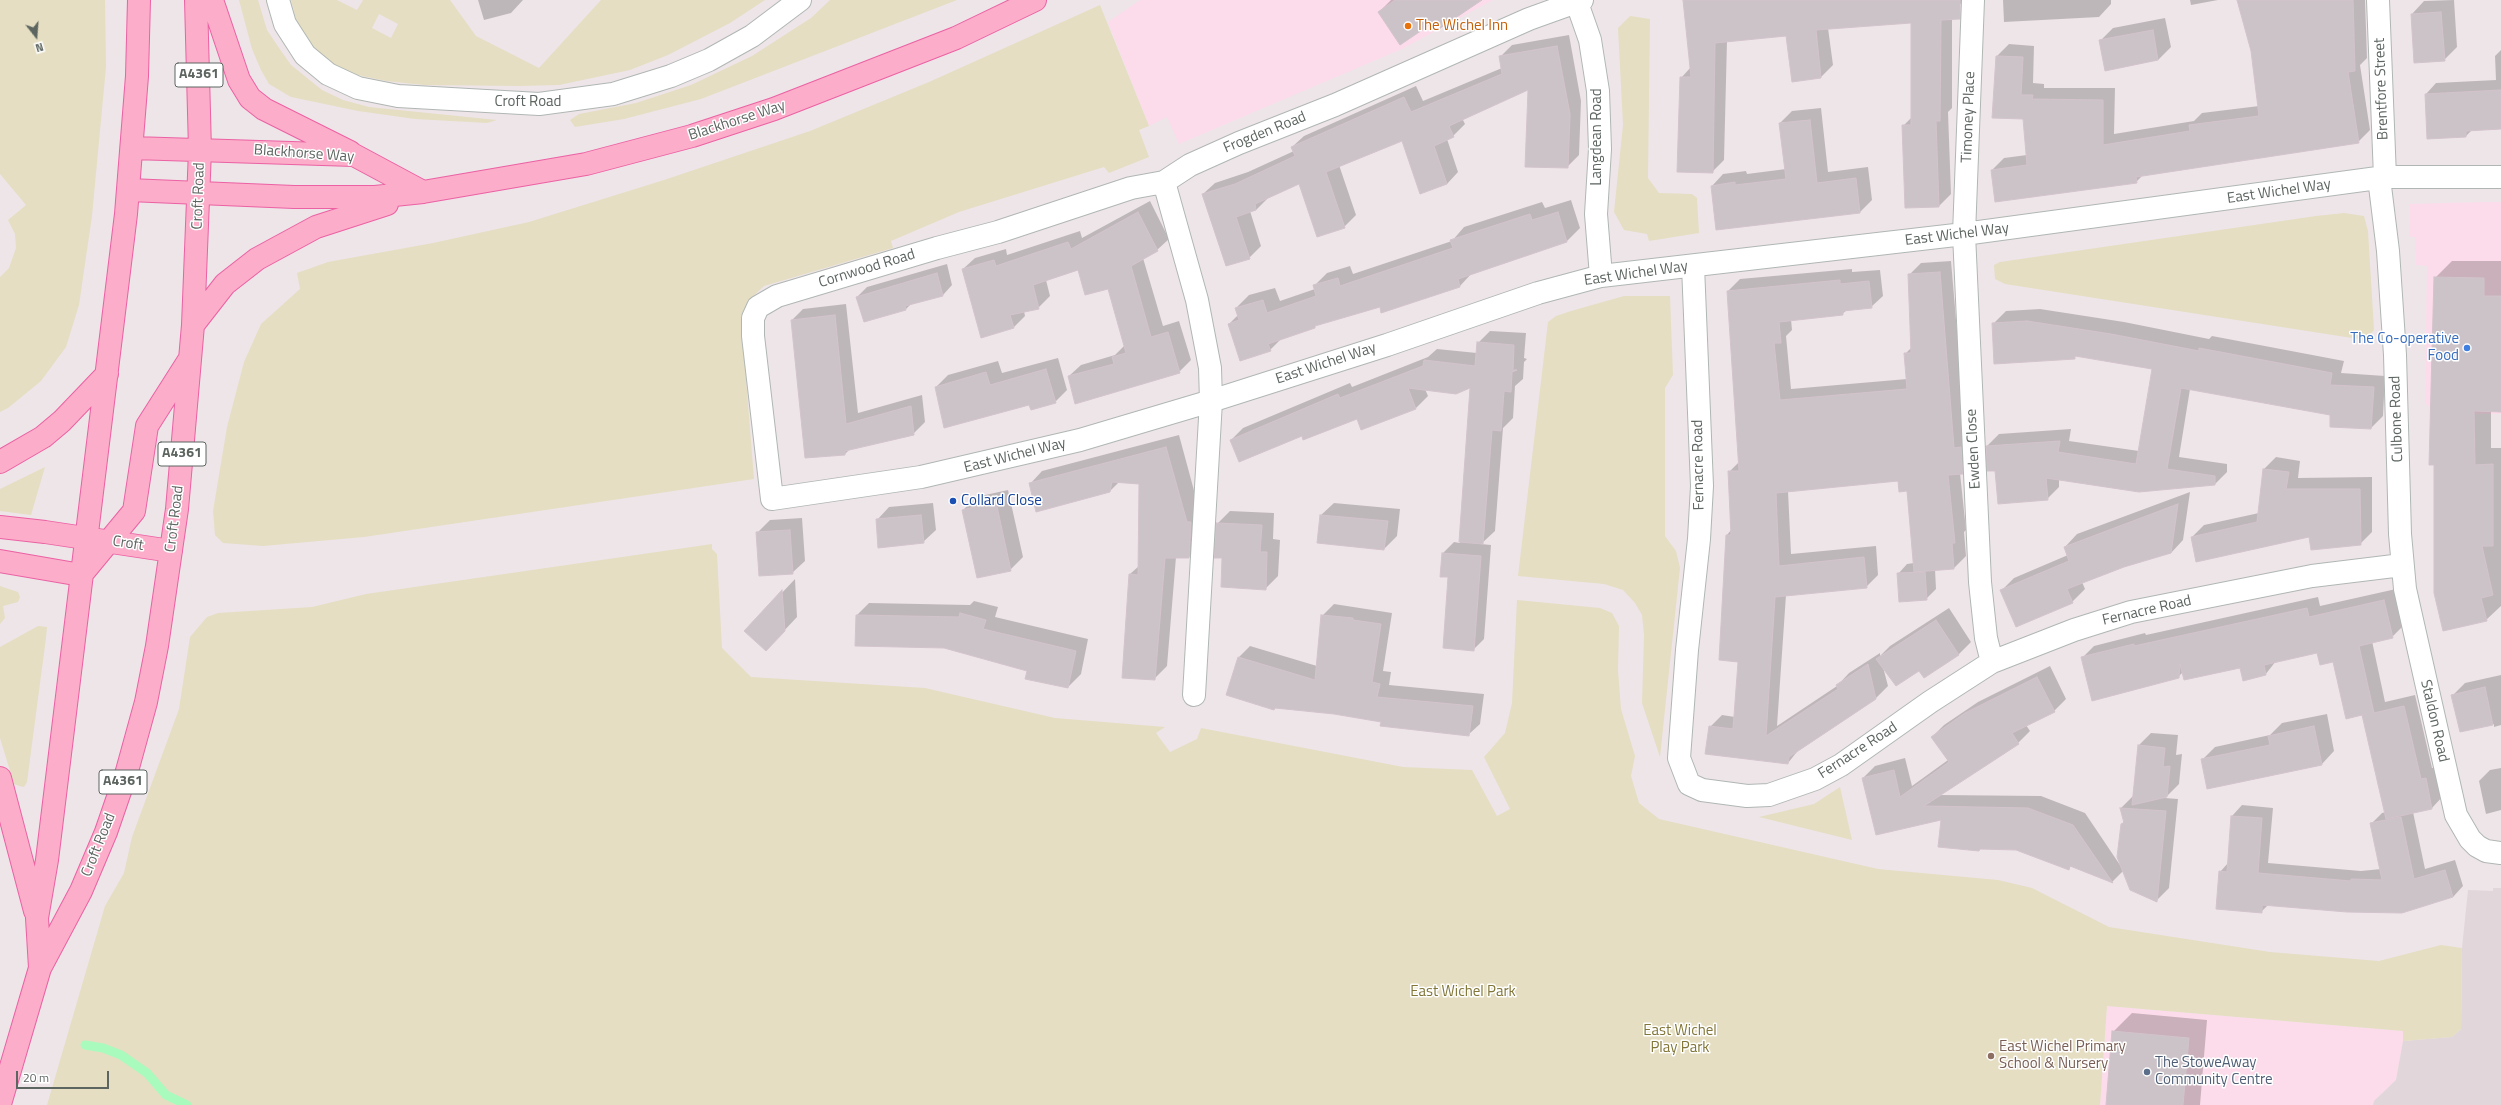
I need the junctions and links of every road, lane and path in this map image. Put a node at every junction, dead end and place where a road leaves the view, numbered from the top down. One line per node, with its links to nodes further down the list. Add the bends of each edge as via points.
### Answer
1 (139, 0): 10 (main road, Croft Road / A4361)
2 (196, 0): 11 (main road, Croft Road / A4361)
3 (212, 0): 12 (main road, via 239,80 250,98 264,109)
4 (278, 0): 5 (street, Croft Road, via 285,24 305,55 328,74 358,88 398,96 539,104 613,94 671,76 709,60 752,36)
5 (800, 0)
6 (1035, 0): 17 (main road, Blackhorse Way, via 956,38 885,67 774,110 692,136 586,164)
7 (1578, 0): 15 (street, Frogden Road, via 1447,54 1335,105 1239,143 1190,165); 21 (street, Langdean Road, via 1590,40 1598,91 1600,149 1596,214)
8 (1973, 0): 19 (street, Timoney Place)
9 (2378, 0): 14 (street, Brentfore Street)
10 (133, 148): 11 (main road, Blackhorse Way); 16 (main road, Croft Road / A4361)
11 (200, 150): 12 (main road, Blackhorse Way); 18 (main road, Croft Road / A4361)
12 (354, 154): 17 (main road, Blackhorse Way)
13 (2501, 177): 14 (street, East Wichel Way)
14 (2382, 178): 19 (street, East Wichel Way); 33 (street, Culbone Road, via 2395,355)
15 (1164, 182): 25 (street, via 1200,315 1210,368); 27 (street, Cornwood Road, via 1131,188 998,232 765,301 758,307 754,318 753,336)
16 (129, 190): 18 (main road, Blackhorse Way); 24 (main road, Croft Road / A4361)
17 (423, 192): 18 (main road, Blackhorse Way, via 352,198); 22 (main road, via 330,221 293,238 236,273 215,294)
18 (200, 193): 22 (main road, Croft Road / A4361)
19 (1964, 234): 20 (street, East Wichel Way); 35 (street, Ewden Close, via 1980,582 1986,638)
20 (1693, 266): 21 (street, East Wichel Way); 35 (street, Fernacre Road, via 1702,486 1699,539 1686,650 1679,758 1689,784 1702,790 1747,796 1769,795 1795,787 1841,765)
21 (1601, 276): 25 (street, East Wichel Way, via 1538,293 1388,345)
22 (193, 325): 23 (main road, Croft Road / A4361)
23 (191, 357): 30 (main road, via 147,426 135,509); 31 (main road, Croft Road / A4361)
24 (107, 374): 26 (main road, via 58,425); 29 (main road, Croft Road / A4361)
25 (1211, 401): 27 (street, East Wichel Way, via 1080,440 960,470); 36 (street)
26 (0, 462)
27 (772, 499)
28 (0, 527): 29 (main road, Croft)
29 (85, 537): 30 (main road, Croft); 34 (main road, Croft Road / A4361)
30 (109, 541): 31 (main road, Croft); 34 (main road)
31 (171, 551): 40 (main road, Croft Road / A4361, via 149,688 127,771 106,832 81,891)
32 (0, 561): 34 (main road)
33 (2402, 565): 35 (street, Fernacre Road, via 2312,576 2131,612 2074,630); 38 (street, Staldon Road, via 2423,678 2456,816 2477,846 2486,851)
34 (81, 574): 39 (main road, Croft Road / A4361, via 47,860)
35 (1992, 662)
36 (1194, 695)
37 (0, 778): 39 (main road)
38 (2501, 853)
39 (37, 918): 40 (main road, Croft Road / A4361)
40 (40, 968): 41 (main road, Croft Road / A4361)
41 (0, 1104)

